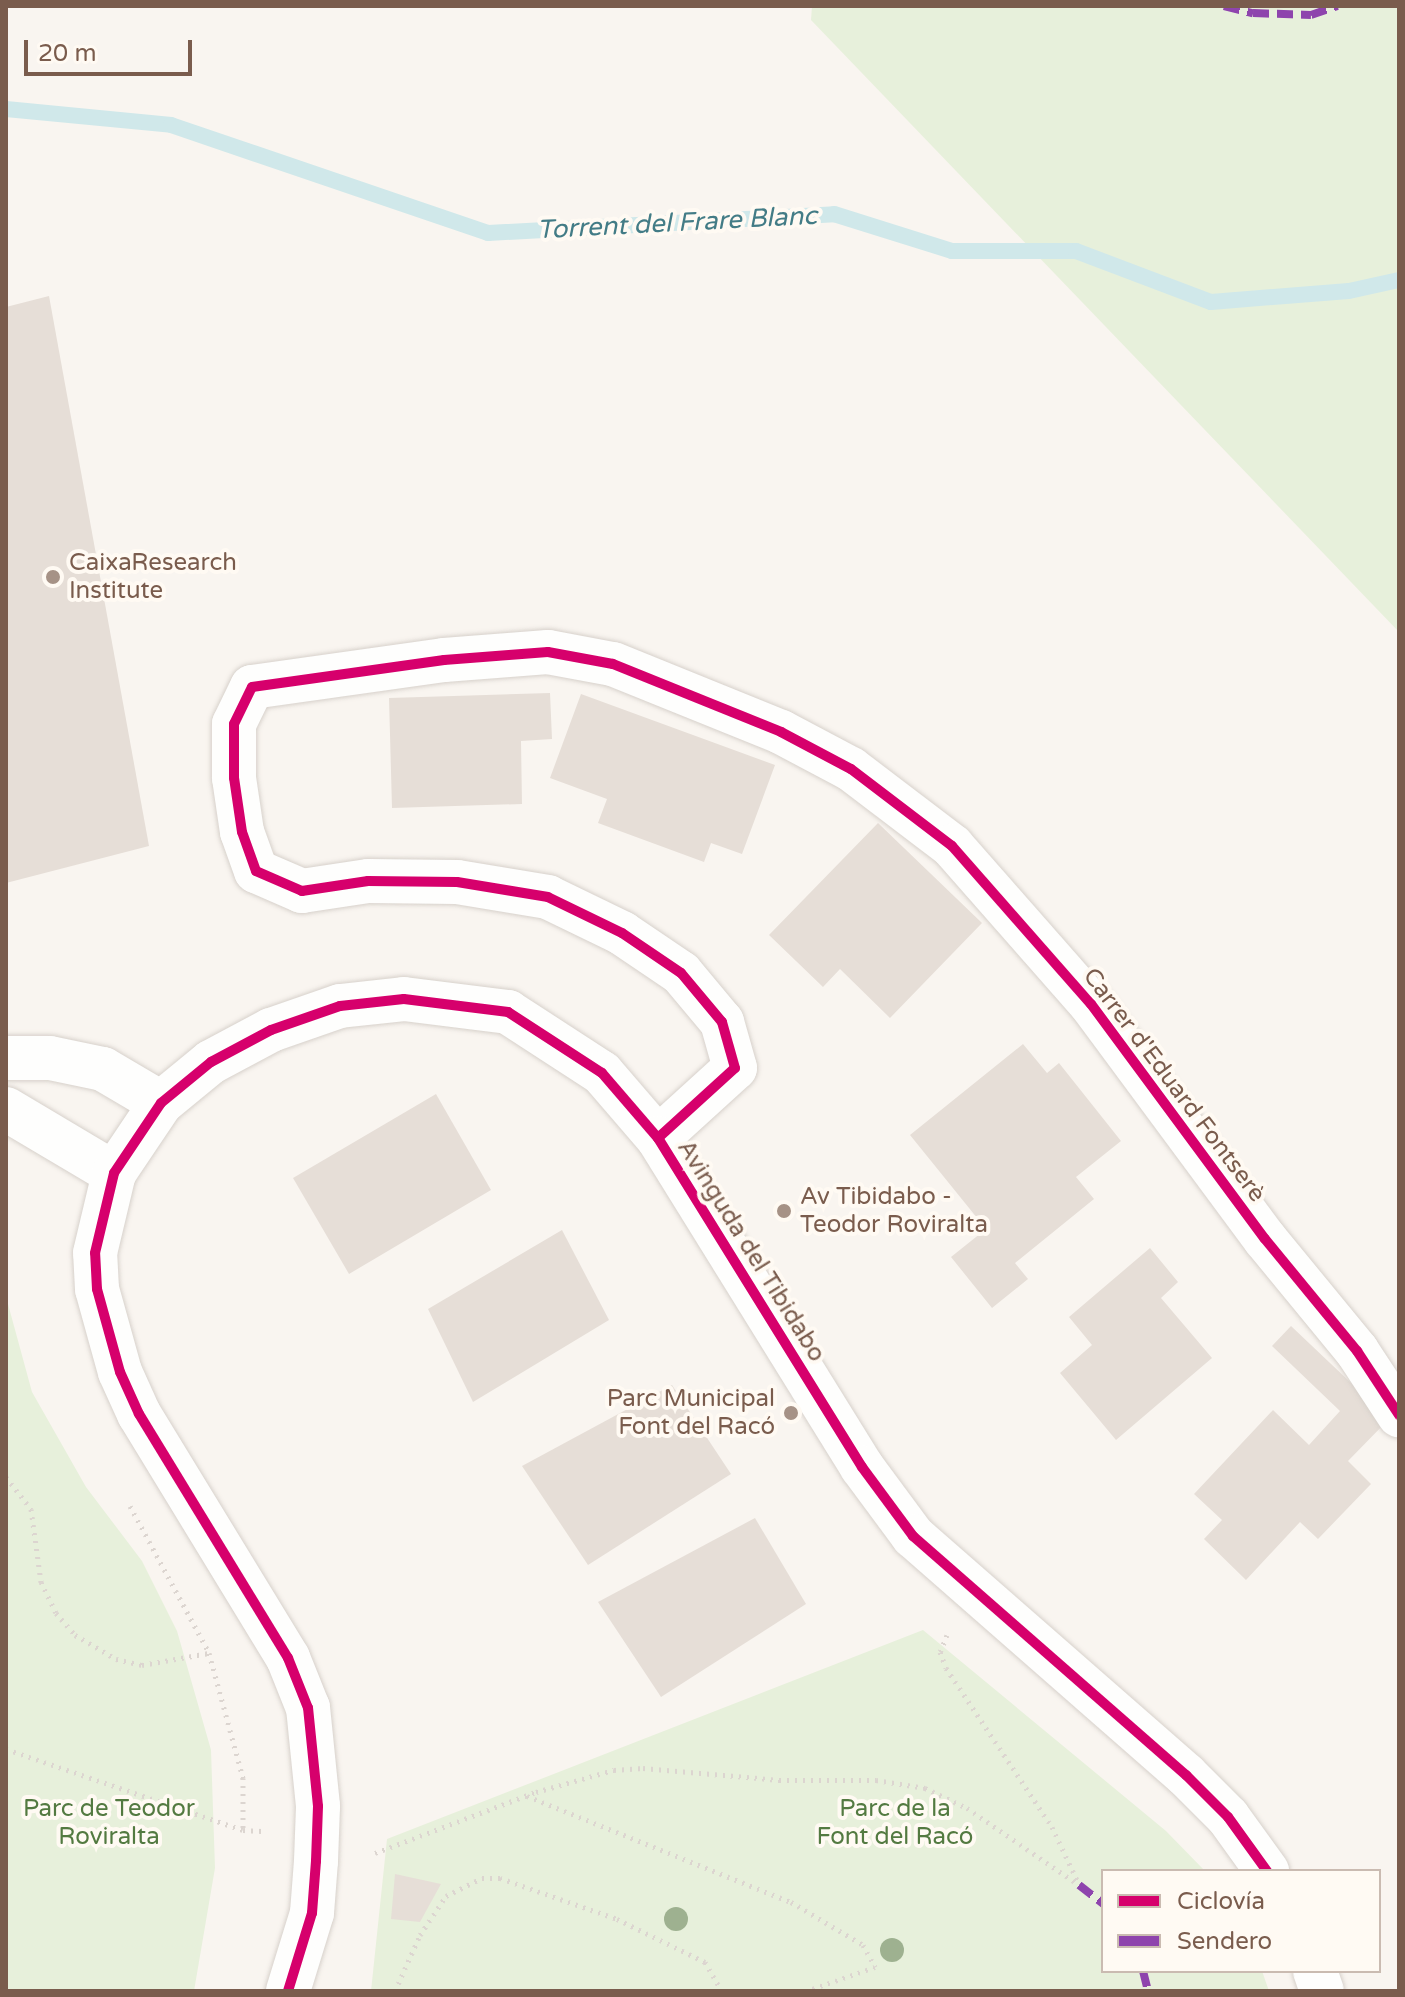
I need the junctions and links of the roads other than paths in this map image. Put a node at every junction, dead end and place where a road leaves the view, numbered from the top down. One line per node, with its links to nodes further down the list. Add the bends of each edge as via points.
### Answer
1 (6, 1058): 2 (street, via 50,1058 103,1069)
2 (161, 1103): 4 (street, Avinguda del Tibidabo, via 211,1062 271,1030 340,1006 404,999 460,1002 508,1012 572,1049 633,1105); 5 (street, Avinguda del Tibidabo)
3 (6, 1109): 5 (street)
4 (658, 1138): 6 (street, Carrer d'Eduard Fontserè, via 735,1068 722,1022 681,973 622,933 548,897 457,882 368,881 302,891 256,871 242,832 234,778 234,724 252,687 444,660 548,652 613,664 781,732 851,769 952,846 1091,1004 1265,1239 1357,1351); 7 (street, Avinguda del Tibidabo, via 862,1467 913,1536 1186,1775 1228,1817)
5 (114, 1173): 8 (street, Avinguda del Tibidabo, via 95,1253 97,1289 120,1372 139,1414 288,1658 308,1708 318,1806 316,1861 312,1913)
6 (1399, 1415)
7 (1266, 1869)
8 (288, 1991)

